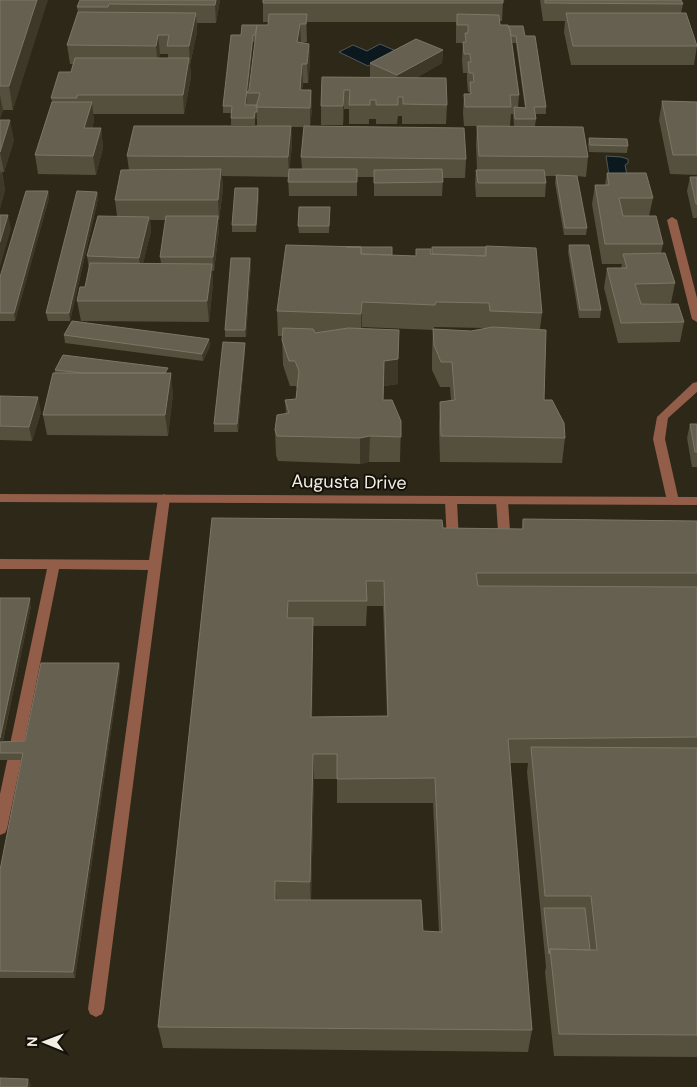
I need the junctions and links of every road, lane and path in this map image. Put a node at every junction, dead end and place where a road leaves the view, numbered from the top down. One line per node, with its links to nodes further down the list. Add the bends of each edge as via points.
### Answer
1 (672, 220): 2 (street)
2 (697, 319)
3 (697, 386): 8 (street, via 663,417 659,440)
4 (0, 498): 5 (street, Augusta Drive)
5 (164, 498): 6 (street, Augusta Drive); 14 (street)
6 (451, 501): 7 (street, Augusta Drive); 10 (street)
7 (502, 501): 8 (street, Augusta Drive); 11 (street)
8 (672, 501): 9 (street, Augusta Drive)
9 (697, 501)
10 (454, 554)
11 (506, 554)
12 (0, 564): 13 (street)
13 (54, 564): 14 (street); 15 (street)
14 (155, 565): 16 (street)
15 (0, 829)
16 (96, 1010)

